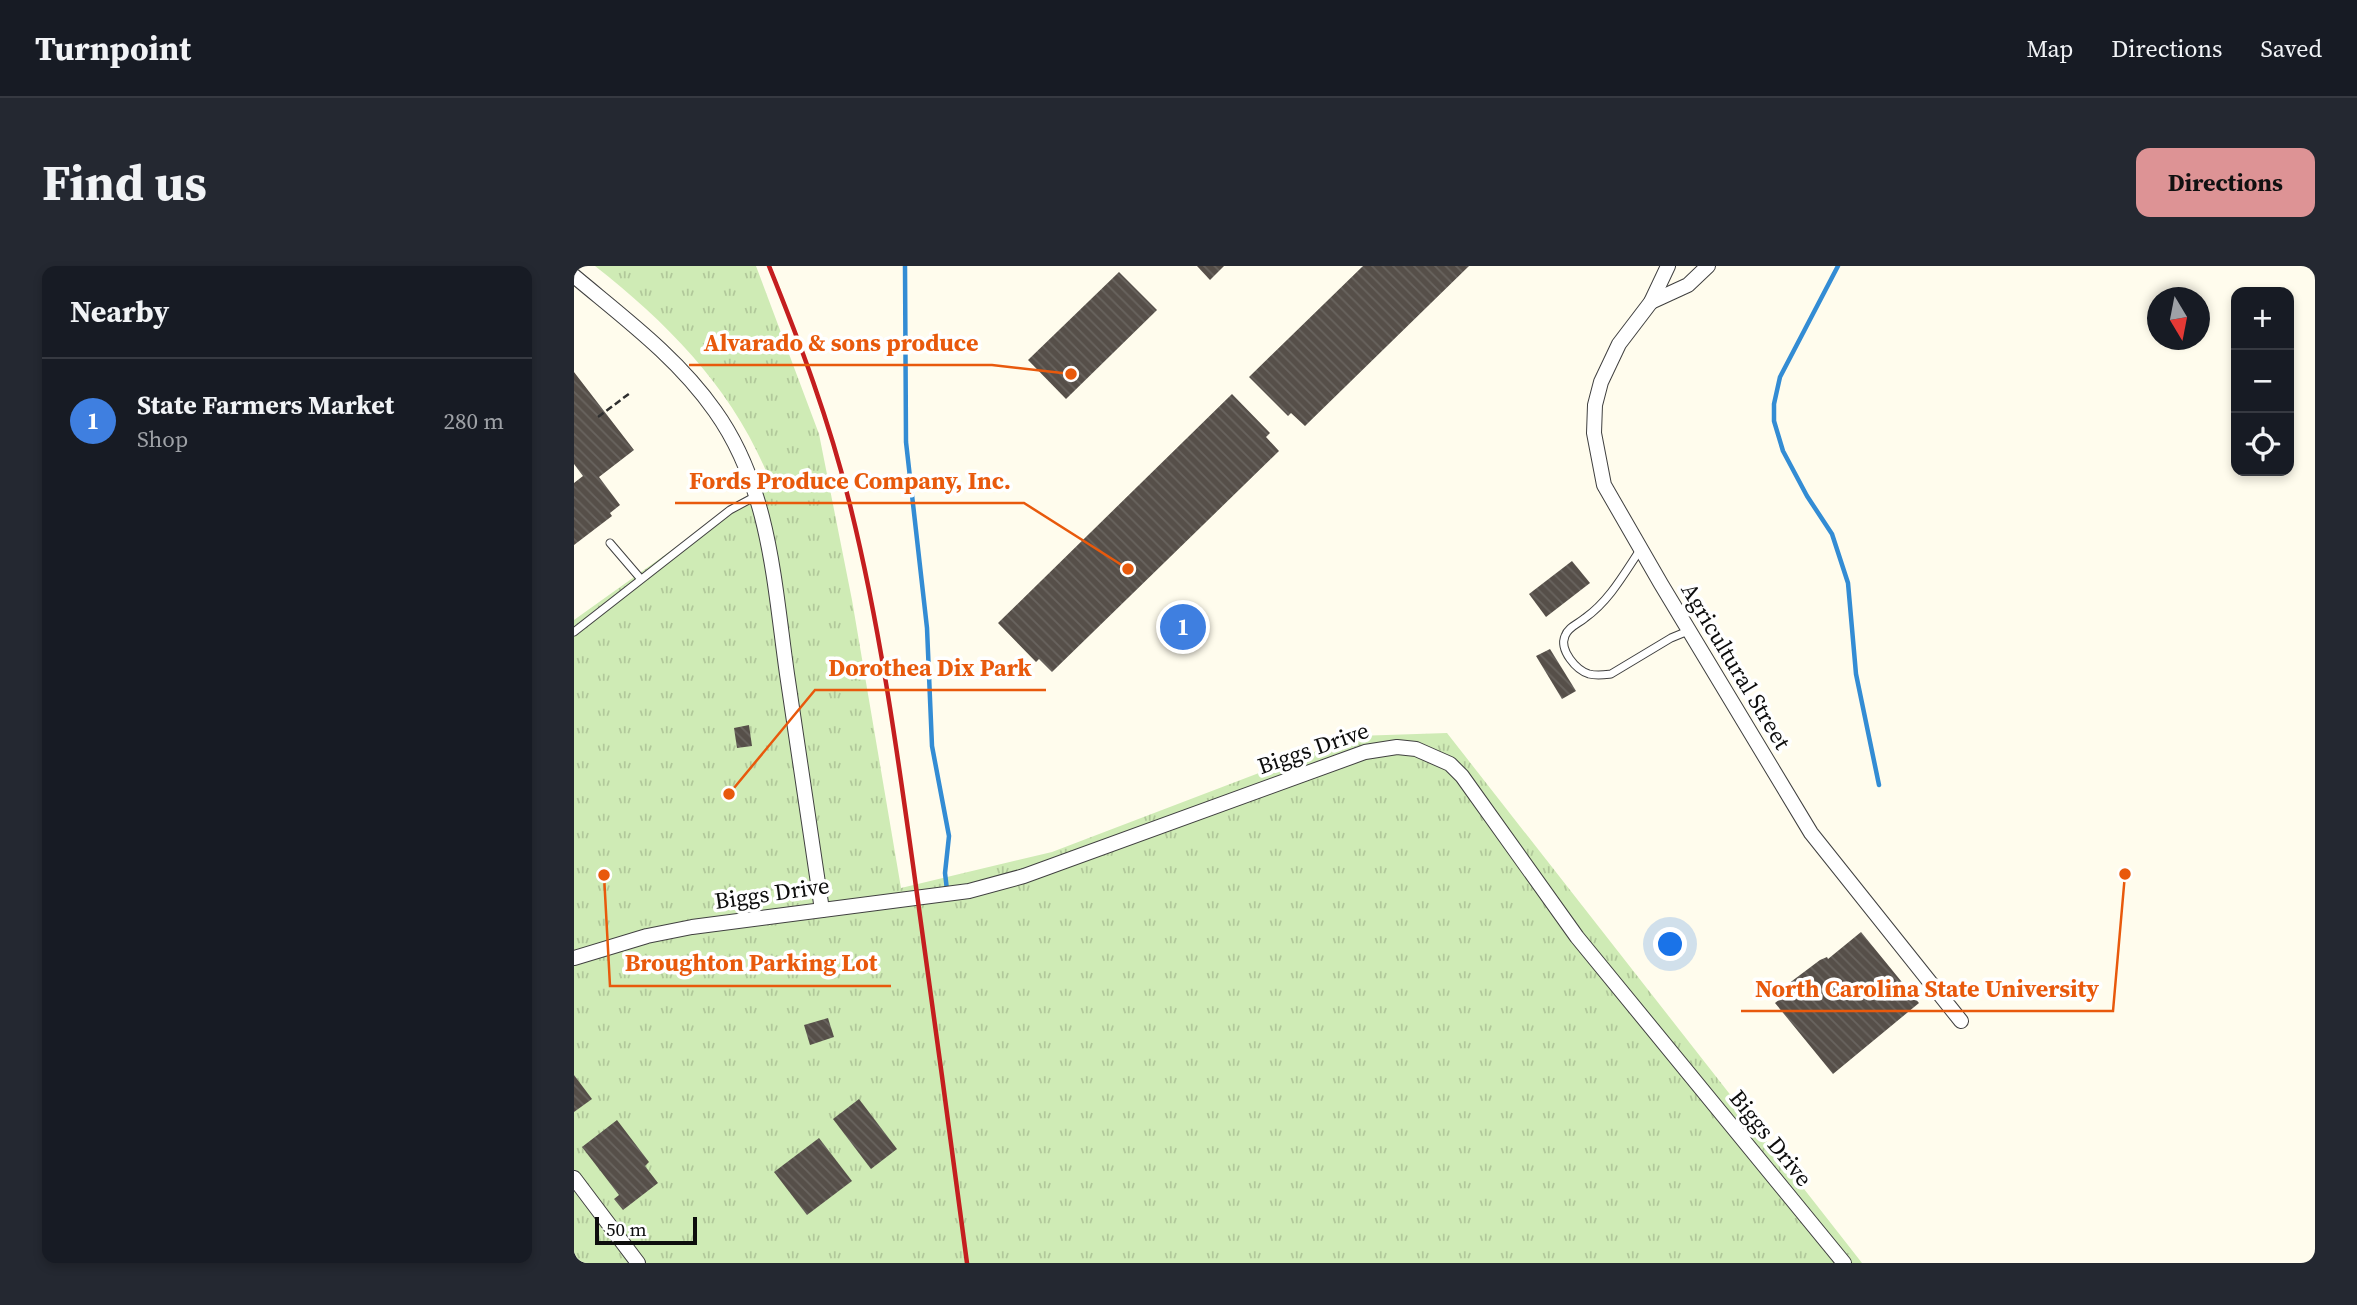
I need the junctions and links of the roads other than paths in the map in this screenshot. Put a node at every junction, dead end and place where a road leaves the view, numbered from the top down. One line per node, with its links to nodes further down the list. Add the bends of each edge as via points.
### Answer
1 (1668, 266): 4 (street); 5 (street, Agricultural Street)
2 (1708, 266): 4 (street, Agricultural Street)
3 (574, 276): 6 (street, via 670,357 695,385 732,439)
4 (1688, 285): 5 (street, Agricultural Street)
5 (1651, 302): 8 (street, Agricultural Street, via 1619,344 1601,382 1594,419 1604,485)
6 (757, 496): 9 (lane, via 730,510); 12 (street, via 772,562)
7 (610, 543): 9 (lane)
8 (1641, 550): 10 (street, Agricultural Street); 10 (lane, via 1605,601 1570,628 1564,638 1569,657 1588,674 1611,674)
9 (640, 578): 11 (lane)
10 (1688, 631): 14 (street, Agricultural Street, via 1811,833)
11 (574, 632)
12 (822, 909): 13 (street, Biggs Drive, via 681,929); 17 (street, Biggs Drive, via 996,884 1365,752 1416,749 1450,764 1473,789 1577,937)
13 (574, 958)
14 (1961, 1021)
15 (574, 1178): 16 (street)
16 (638, 1263)
17 (1844, 1263)

